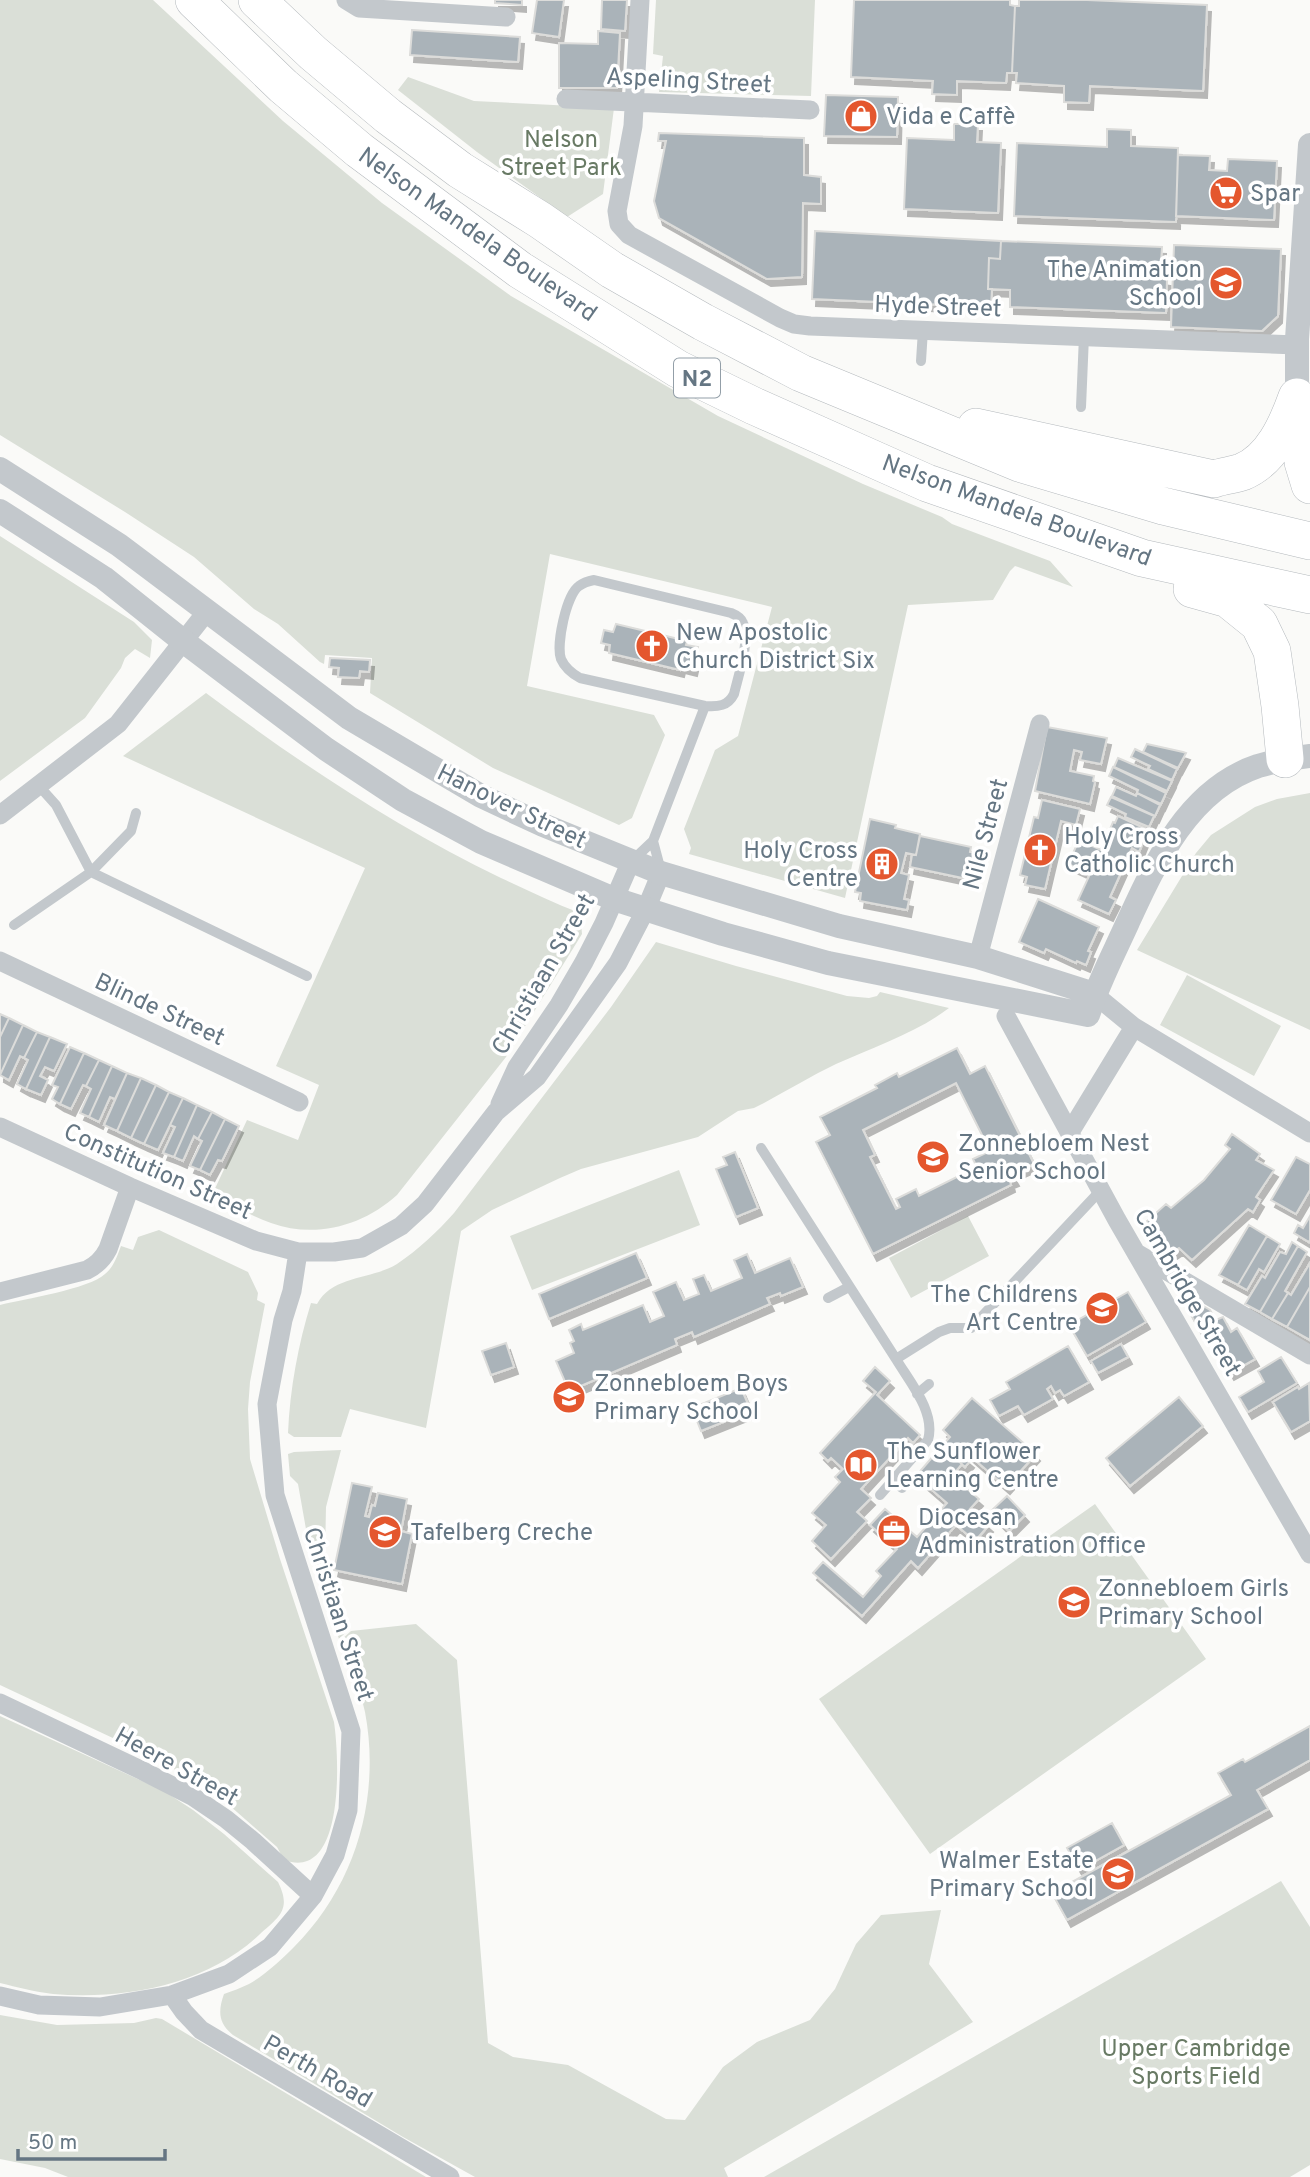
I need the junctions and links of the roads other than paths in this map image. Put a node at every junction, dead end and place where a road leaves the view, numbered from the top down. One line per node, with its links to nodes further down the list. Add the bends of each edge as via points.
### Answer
1 (194, 0): 19 (highway, Nelson Mandela Boulevard / N2, via 283,86 359,150 520,270 678,369)
2 (257, 0): 15 (highway, Nelson Mandela Boulevard / N2, via 388,116 460,170 612,270)
3 (346, 0): 5 (street, via 359,8)
4 (640, 0): 8 (street)
5 (466, 7): 6 (street)
6 (506, 17)
7 (566, 99): 8 (street, Aspeling Street)
8 (634, 102): 9 (street, Aspeling Street); 11 (street, Hyde Street, via 617,211 619,224 629,235 794,324)
9 (810, 110)
10 (1310, 145): 13 (street)
11 (923, 330): 12 (street, Hyde Street); 14 (lane)
12 (1084, 336): 13 (street, Hyde Street); 17 (lane)
13 (1297, 345): 16 (street)
14 (922, 361)
15 (802, 373): 16 (highway, via 972,426 1214,479 1243,472 1265,457); 22 (highway, Nelson Mandela Boulevard / N2, via 1019,463 1163,506)
16 (1304, 397): 20 (highway, via 1303,462)
17 (1082, 407)
18 (0, 469): 24 (street, Hanover Street, via 119,545)
19 (927, 483): 23 (highway, Nelson Mandela Boulevard / N2, via 1142,558); 28 (highway, via 998,527 1125,572 1228,599 1259,624 1272,651 1280,705)
20 (1310, 485)
21 (0, 511): 25 (street, Hanover Street, via 104,578)
22 (1310, 541)
23 (1310, 595)
24 (208, 610): 25 (street); 33 (street, Hanover Street, via 349,718 449,778 542,825)
25 (183, 641): 29 (street, via 118,724); 36 (street, Hanover Street, via 326,749 403,800 481,842)
26 (705, 706): 26 (lane, via 721,706 734,694 746,637 738,617 594,580 578,586 568,603 559,649 571,673); 32 (lane)
27 (1040, 724): 39 (street, Nile Street)
28 (1297, 758): 42 (street, via 1257,766 1236,776 1188,816 1149,878)
29 (39, 786): 31 (street); 34 (lane, via 56,805)
30 (136, 813): 34 (lane, via 131,831)
31 (0, 814)
32 (653, 841): 33 (lane); 35 (lane)
33 (632, 862): 35 (street, Hanover Street); 36 (street, Christiaan Street)
34 (91, 872): 38 (lane); 41 (lane)
35 (662, 873): 37 (street, Christiaan Street); 39 (street, Hanover Street, via 839,926)
36 (614, 899): 37 (street, Hanover Street); 46 (street, Christiaan Street, via 584,962 517,1067)
37 (646, 909): 42 (street, Hanover Street, via 828,963); 46 (street, Christiaan Street, via 618,963 550,1060)
38 (14, 925)
39 (978, 957): 42 (street, Hanover Street)
40 (0, 961): 45 (street, Blinde Street)
41 (307, 976)
42 (1091, 1005): 44 (street)
43 (1006, 1016): 48 (street, Cambridge Street)
44 (1134, 1027): 48 (street); 49 (street)
45 (299, 1102)
46 (496, 1112): 53 (street, Christiaan Street, via 425,1203 401,1226 362,1248)
47 (0, 1127): 51 (street, Constitution Street)
48 (1070, 1132): 52 (street, Cambridge Street)
49 (1310, 1133)
50 (761, 1148): 55 (lane)
51 (130, 1187): 53 (street, Constitution Street, via 256,1241); 56 (street, via 108,1249 96,1265)
52 (1101, 1190): 54 (street, Cambridge Street); 59 (lane, via 971,1328 939,1332)
53 (298, 1252): 67 (street, Christiaan Street, via 267,1404 275,1495 351,1731 348,1811 335,1855)
54 (1137, 1254): 58 (street); 65 (street, Cambridge Street)
55 (849, 1287): 57 (lane); 59 (lane)
56 (0, 1292)
57 (828, 1298)
58 (1310, 1355)
59 (895, 1359): 61 (lane)
60 (929, 1384): 61 (lane)
61 (917, 1394): 62 (lane, via 927,1412 930,1435)
62 (894, 1480): 63 (lane); 64 (lane)
63 (902, 1488)
64 (880, 1495)
65 (1310, 1554)
66 (0, 1703): 67 (street, Heere Street, via 192,1796 244,1834)
67 (313, 1896): 68 (street, Christiaan Street, via 270,1947 229,1974)
68 (172, 1995): 69 (street, Christiaan Street, via 100,2007 39,2005); 70 (street, Perth Road, via 201,2030)
69 (0, 1996)
70 (450, 2177)

